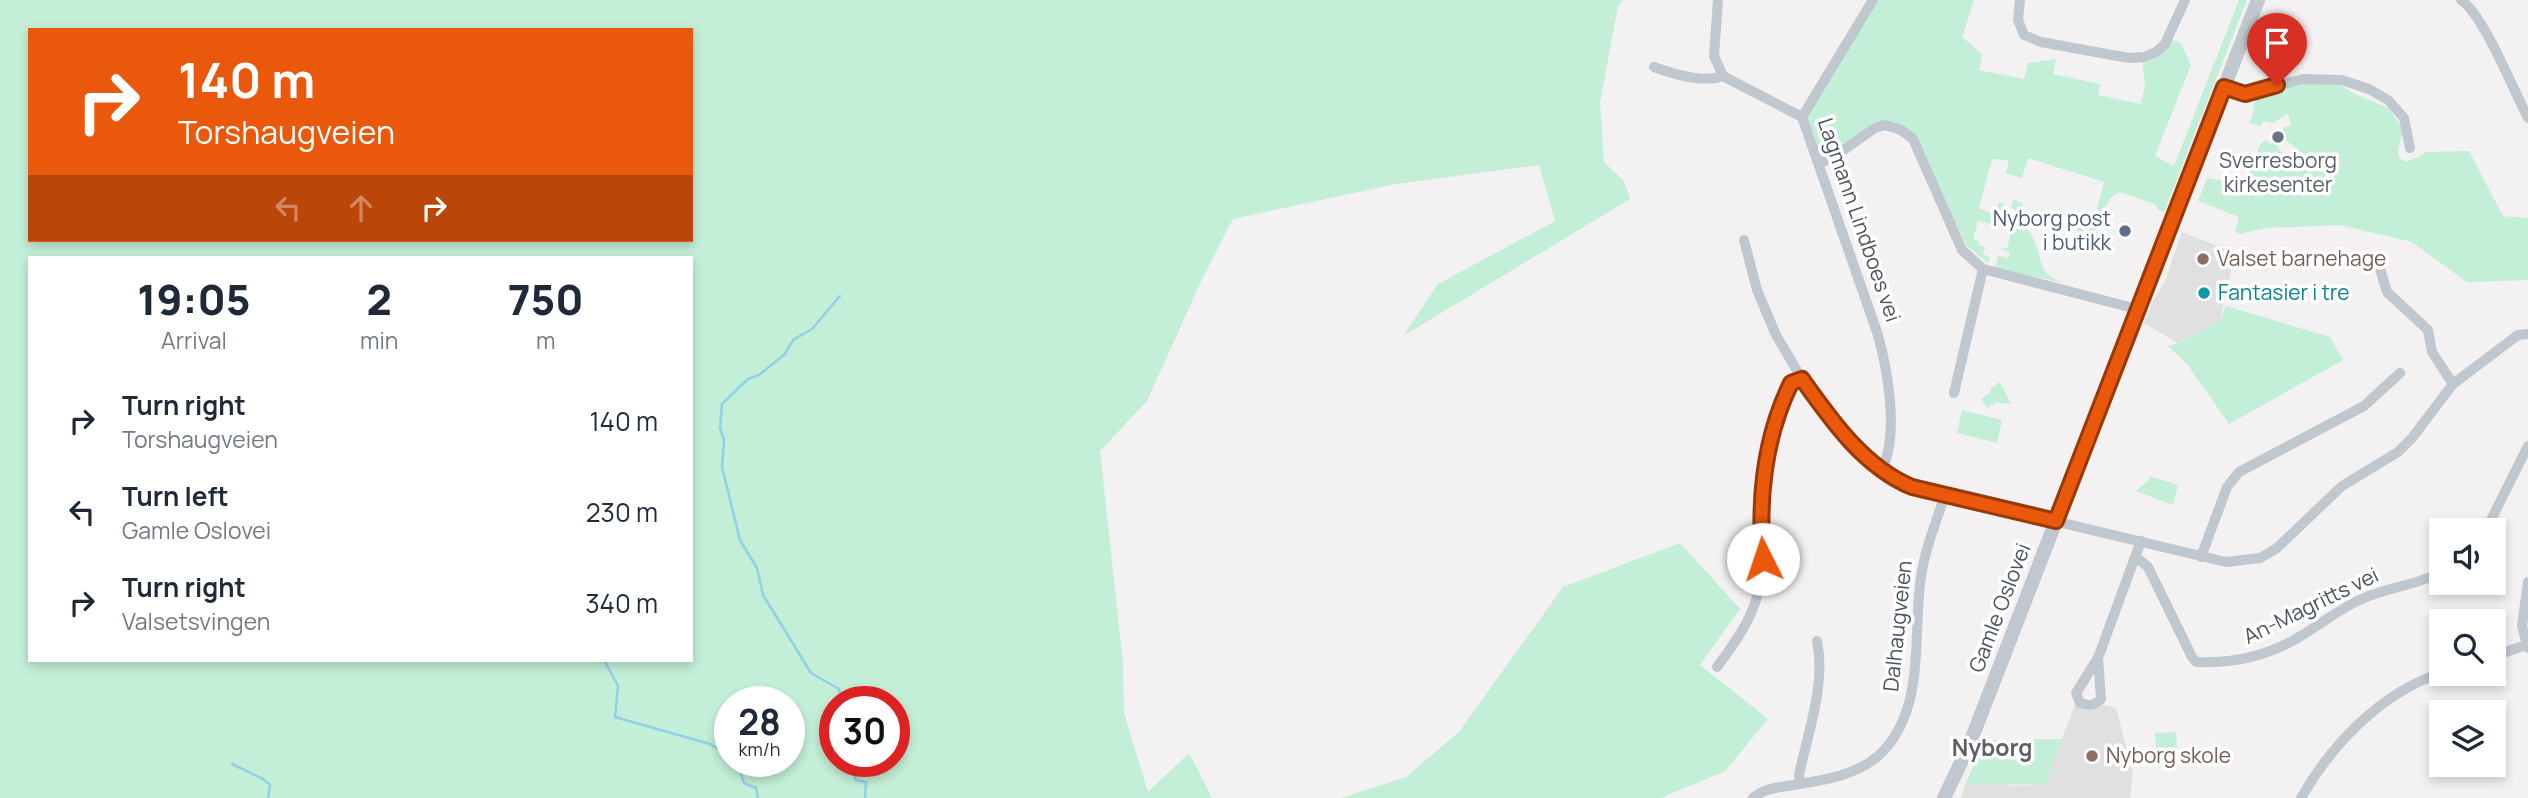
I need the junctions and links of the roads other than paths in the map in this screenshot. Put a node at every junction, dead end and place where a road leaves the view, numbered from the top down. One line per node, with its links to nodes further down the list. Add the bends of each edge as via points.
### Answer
1 (1718, 0): 8 (street, via 1714,57)
2 (1873, 0): 10 (street, Lagmann Lindboes vei)
3 (2020, 0): 4 (street, via 2018,20 2024,35 2130,58 2149,55 2165,44)
4 (2185, 0)
5 (2258, 0): 9 (street, Gamle Oslovei)
6 (2468, 2): 11 (street)
7 (1654, 67): 8 (street, via 1715,79)
8 (1723, 76): 10 (street)
9 (2224, 87): 12 (street, via 2245,94 2303,79 2342,80 2388,100 2404,118); 17 (street, Gamle Oslovei)
10 (1802, 117): 13 (street, Lagmann Lindboes vei)
11 (2528, 118)
12 (2410, 148)
13 (1819, 163): 16 (street, via 1875,128 1885,125 1901,130 1913,139 1962,250); 24 (street, Lagmann Lindboes vei, via 1887,369 1888,457)
14 (1744, 240): 20 (street, via 1763,308)
15 (2378, 262): 21 (street, via 2387,292 2428,330 2432,352)
16 (1983, 269): 17 (street); 22 (street)
17 (2137, 309): 27 (street, Gamle Oslovei)
18 (2528, 334): 21 (street, via 2518,335)
19 (2400, 373): 29 (street, via 2364,406 2239,472 2227,487)
20 (1802, 379): 24 (street, via 1835,425); 37 (street, via 1791,383 1778,411 1765,461 1760,528 1763,559 1757,595 1737,640)
21 (2453, 384): 29 (street, via 2398,452 2342,486 2277,548 2245,561)
22 (1954, 393)
23 (2528, 446): 26 (street)
24 (1882, 470): 25 (street, via 1912,487)
25 (1945, 495): 27 (street); 39 (street, Dalhaugveien, via 1923,564 1910,698 1897,733 1863,766)
26 (2492, 518)
27 (2056, 521): 28 (street); 42 (street, Gamle Oslovei, via 1968,748)
28 (2140, 541): 29 (street); 30 (street)
29 (2201, 557)
30 (2135, 559): 31 (street, An-Magritts vei, via 2148,567 2196,662 2238,661 2265,654 2303,635 2340,608); 36 (street)
31 (2429, 576)
32 (2528, 582): 34 (street, via 2522,626)
33 (1817, 641): 39 (street, via 1819,678)
34 (2527, 646): 35 (street)
35 (2506, 652)
36 (2098, 658)
37 (1717, 667)
38 (2429, 679): 43 (street, via 2382,705 2351,733)
39 (1795, 785): 40 (street, Dalhaugveien, via 1773,788); 41 (street)
40 (1753, 798)
41 (1790, 798)
42 (1944, 798)
43 (2301, 798)

